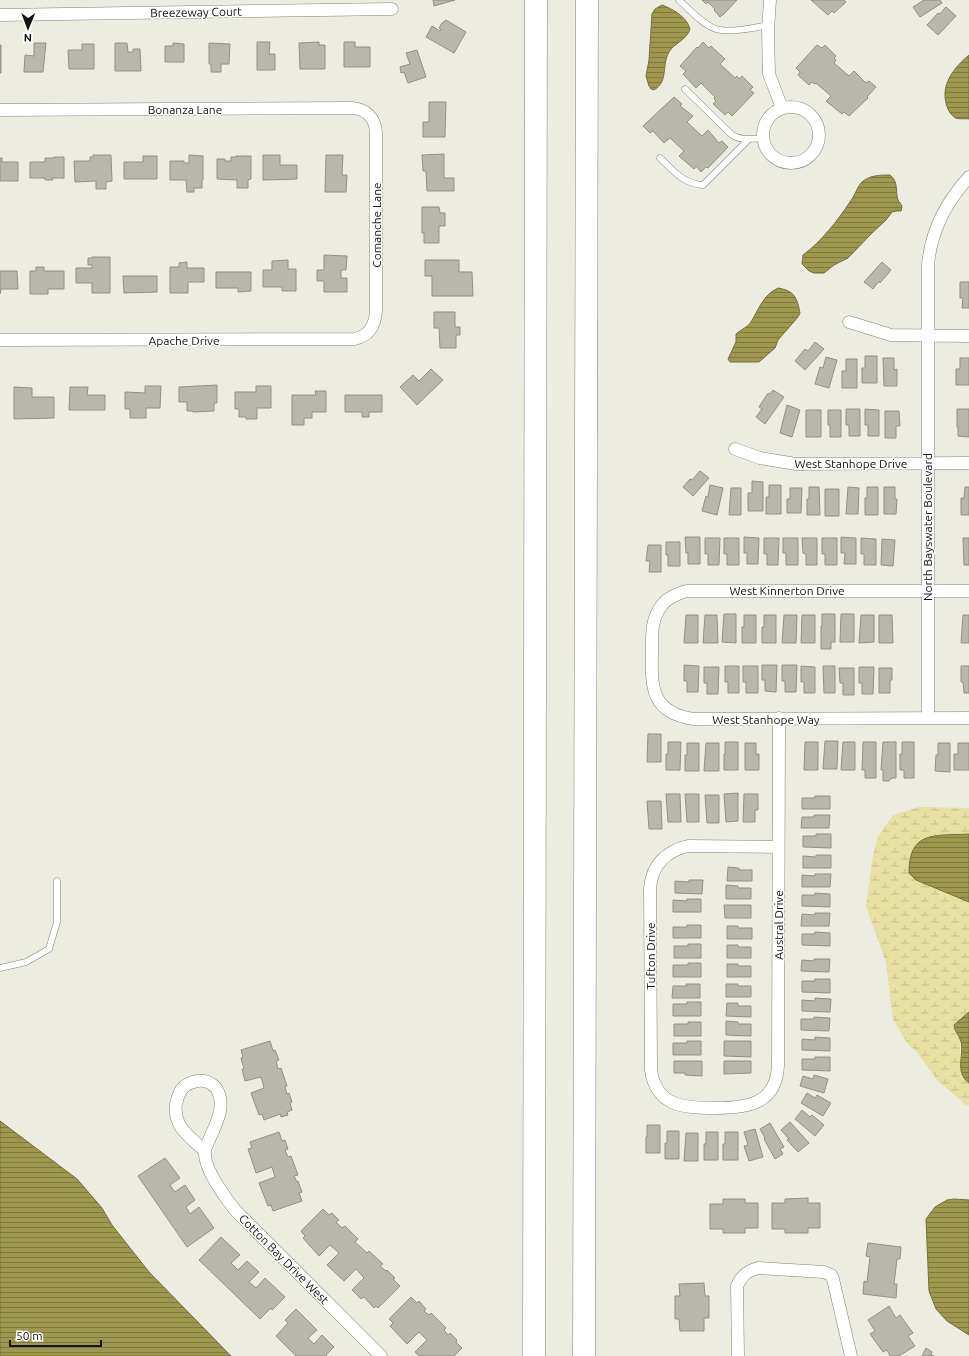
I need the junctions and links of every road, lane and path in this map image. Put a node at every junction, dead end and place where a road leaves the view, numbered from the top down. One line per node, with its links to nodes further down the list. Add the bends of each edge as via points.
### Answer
1 (536, 0): 35 (highway)
2 (587, 0): 39 (highway)
3 (679, 0): 7 (lane, via 716,29)
4 (770, 0): 7 (street)
5 (392, 9): 6 (street, Breezeway Court)
6 (0, 15)
7 (768, 25): 9 (street, via 770,74)
8 (685, 89): 13 (lane, via 732,135 738,139)
9 (782, 108): 12 (street, via 767,120); 12 (street, via 801,108 809,113 818,128 817,147 804,160 786,163 770,155)
10 (0, 110): 11 (street, Bonanza Lane, via 356,108)
11 (369, 114): 17 (street, Comanche Lane, via 376,132 376,311 372,327)
12 (762, 138): 13 (lane)
13 (748, 140): 14 (lane, via 703,185 690,183 681,178)
14 (660, 158)
15 (967, 184): 18 (street, North Bayswater Boulevard, via 949,202 931,243 928,266)
16 (849, 322): 18 (street, via 891,335)
17 (366, 334): 20 (street, Apache Drive, via 354,339)
18 (927, 336): 19 (street); 22 (street, North Bayswater Boulevard)
19 (969, 336)
20 (0, 340)
21 (735, 449): 22 (street, West Stanhope Drive, via 760,458 796,464)
22 (928, 463): 23 (street, West Stanhope Drive); 24 (street, North Bayswater Boulevard)
23 (969, 463)
24 (927, 591): 25 (street, West Kinnerton Drive); 26 (street, West Kinnerton Drive, via 686,591 665,601 658,610 652,628); 28 (street, North Bayswater Boulevard)
25 (969, 591)
26 (652, 654): 27 (street, West Stanhope Way, via 654,691 671,712 694,719)
27 (778, 718): 28 (street, West Stanhope Way); 30 (street, Austral Drive)
28 (928, 718): 29 (street, West Stanhope Way)
29 (969, 718)
30 (778, 847): 33 (street, Austral Drive, via 777,1074 771,1089 763,1098 752,1105); 33 (street, Tufton Drive, via 680,848 662,858 651,880 650,1066 654,1082 657,1090 676,1105 688,1108)
31 (57, 881): 32 (lane, via 57,922 49,949 26,962)
32 (0, 968)
33 (736, 1108)
34 (205, 1151): 34 (street, via 219,1116 221,1103 215,1086 198,1081 182,1089 177,1102 176,1117 180,1127); 36 (street, Cotton Bay Drive West, via 215,1182 235,1210)
35 (533, 1333): 37 (highway); 38 (highway)
36 (381, 1356)
37 (530, 1356)
38 (534, 1356)
39 (584, 1356)
40 (738, 1356): 41 (street, via 737,1286 745,1273 758,1268 824,1272 830,1275)
41 (851, 1356)

